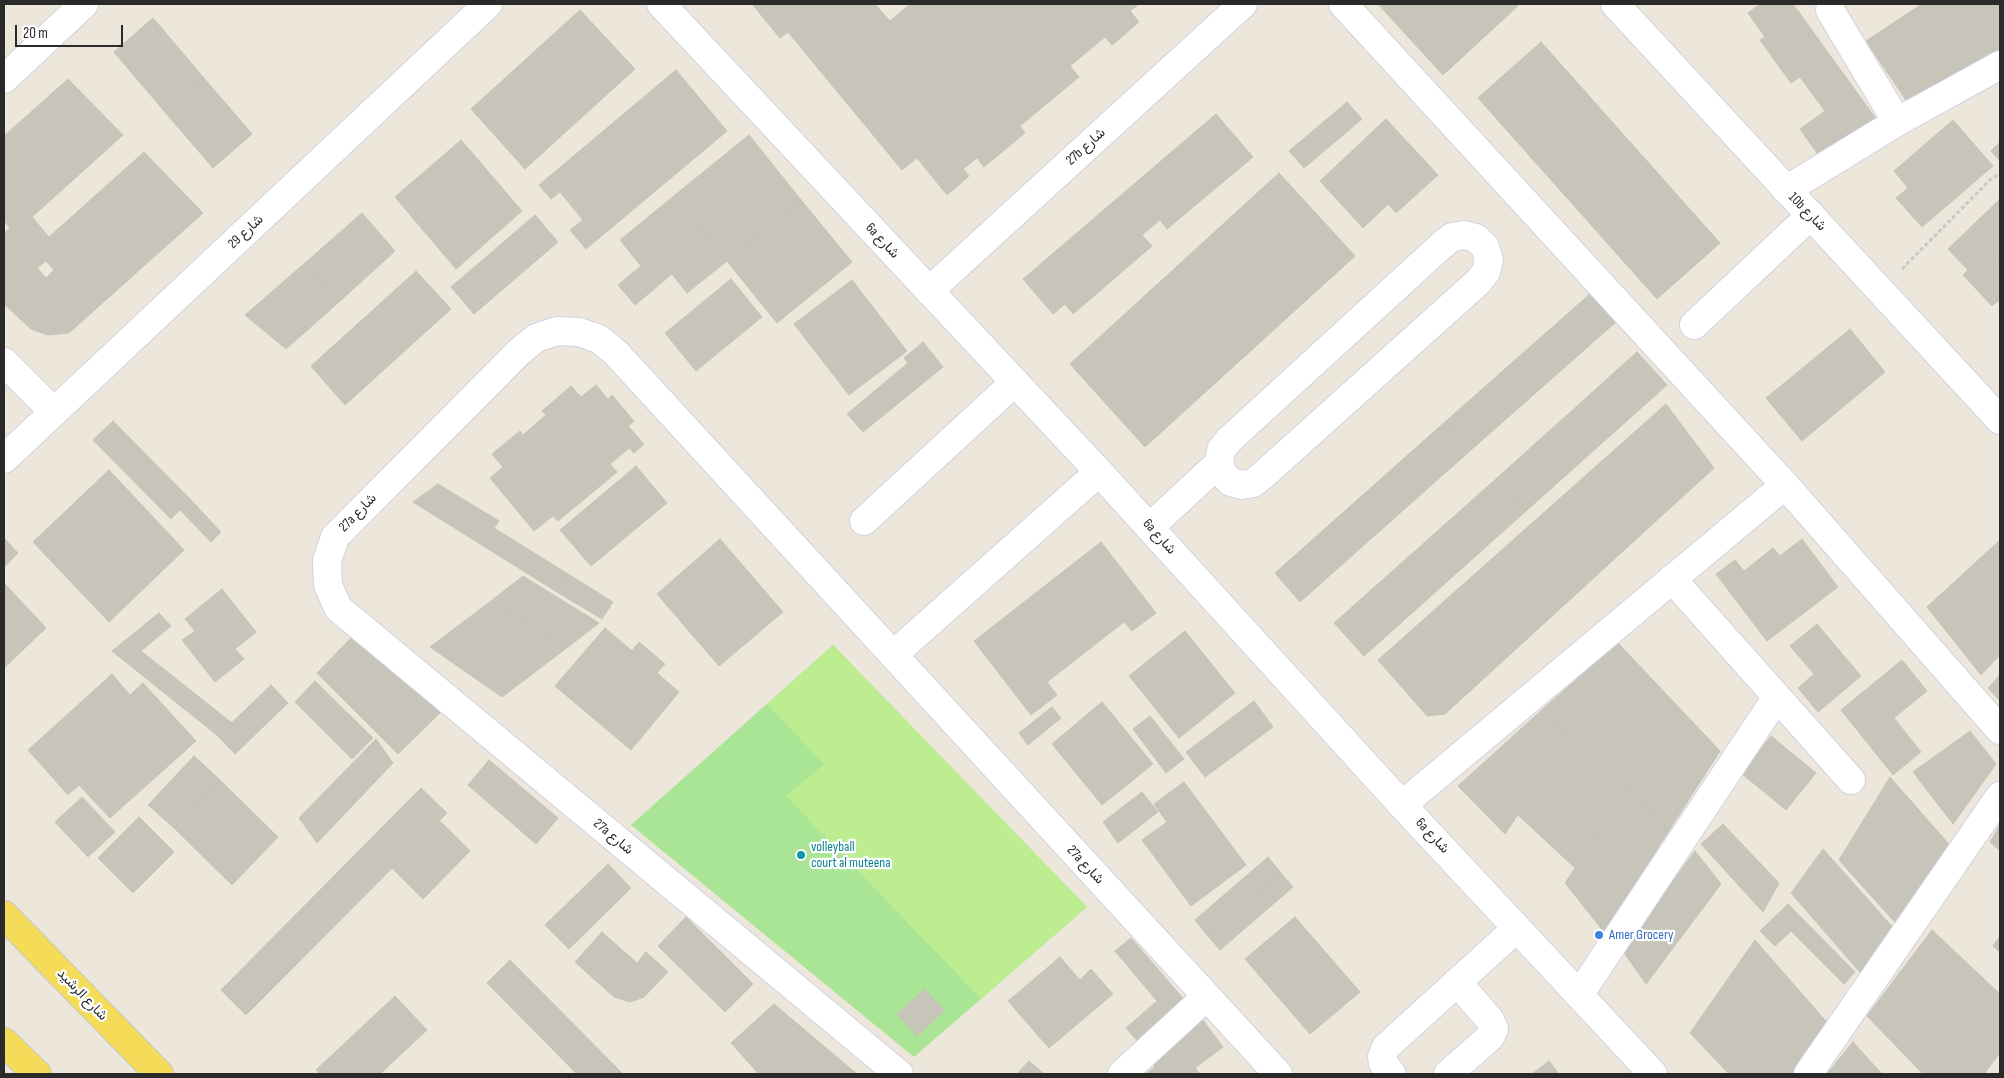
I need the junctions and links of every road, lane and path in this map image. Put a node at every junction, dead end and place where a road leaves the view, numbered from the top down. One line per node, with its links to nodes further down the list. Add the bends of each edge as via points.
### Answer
1 (84, 4): 9 (street)
2 (488, 4): 19 (street, شارع 29)
3 (660, 4): 15 (street, 6a شارع)
4 (1243, 4): 15 (street, 27b شارع)
5 (1343, 4): 24 (street)
6 (1615, 4): 12 (street, 10b شارع)
7 (1830, 10): 10 (street)
8 (2000, 65): 10 (street)
9 (4, 79)
10 (1897, 122): 12 (street)
11 (2000, 174): 14 (path, via 1992,178)
12 (1786, 190): 13 (street, 10b شارع)
13 (1811, 215): 14 (street, 10b شارع); 16 (street)
14 (1881, 290): 20 (street, 10b شارع)
15 (929, 291): 18 (street, 6a شارع)
16 (1694, 325)
17 (4, 362): 19 (street)
18 (1015, 382): 23 (street, 6a شارع); 25 (street)
19 (54, 412): 21 (street, شارع 29)
20 (2000, 420)
21 (4, 459)
22 (1219, 463): 22 (street, via 1221,450 1229,440 1442,245 1452,237 1464,234 1476,238 1485,247 1489,260 1486,272 1478,282 1262,476 1253,483 1231,482 1222,474); 26 (street)
23 (1099, 472): 26 (street, 6a شارع); 28 (street)
24 (1785, 485): 27 (street); 30 (street)
25 (864, 521)
26 (1150, 527): 33 (street, 6a شارع)
27 (1672, 579): 29 (street); 33 (street)
28 (893, 655): 39 (street, 27a شارع); 44 (street, 27a شارع, via 616,354 599,340 579,332 557,331 536,338 519,352 335,537 327,561 328,585 338,608 356,625)
29 (1777, 698): 31 (street); 38 (street)
30 (2000, 730)
31 (1850, 780)
32 (2000, 796): 50 (street)
33 (1402, 805): 35 (street, 6a شارع)
34 (4, 916): 43 (main road, شارع الرشيد)
35 (1517, 928): 37 (street); 38 (street, 6a شارع)
36 (4, 938): 42 (main road)
37 (1457, 982): 47 (street, via 1383,1052 1383,1063); 48 (street, via 1494,1029 1490,1037)
38 (1579, 995): 49 (street, 6a شارع)
39 (1206, 996): 45 (street); 46 (street, 27a شارع)
40 (4, 1042): 41 (main road)
41 (37, 1074)
42 (153, 1074)
43 (160, 1074)
44 (899, 1074)
45 (1122, 1074)
46 (1278, 1074)
47 (1392, 1074)
48 (1448, 1074)
49 (1652, 1074)
50 (1808, 1074)

